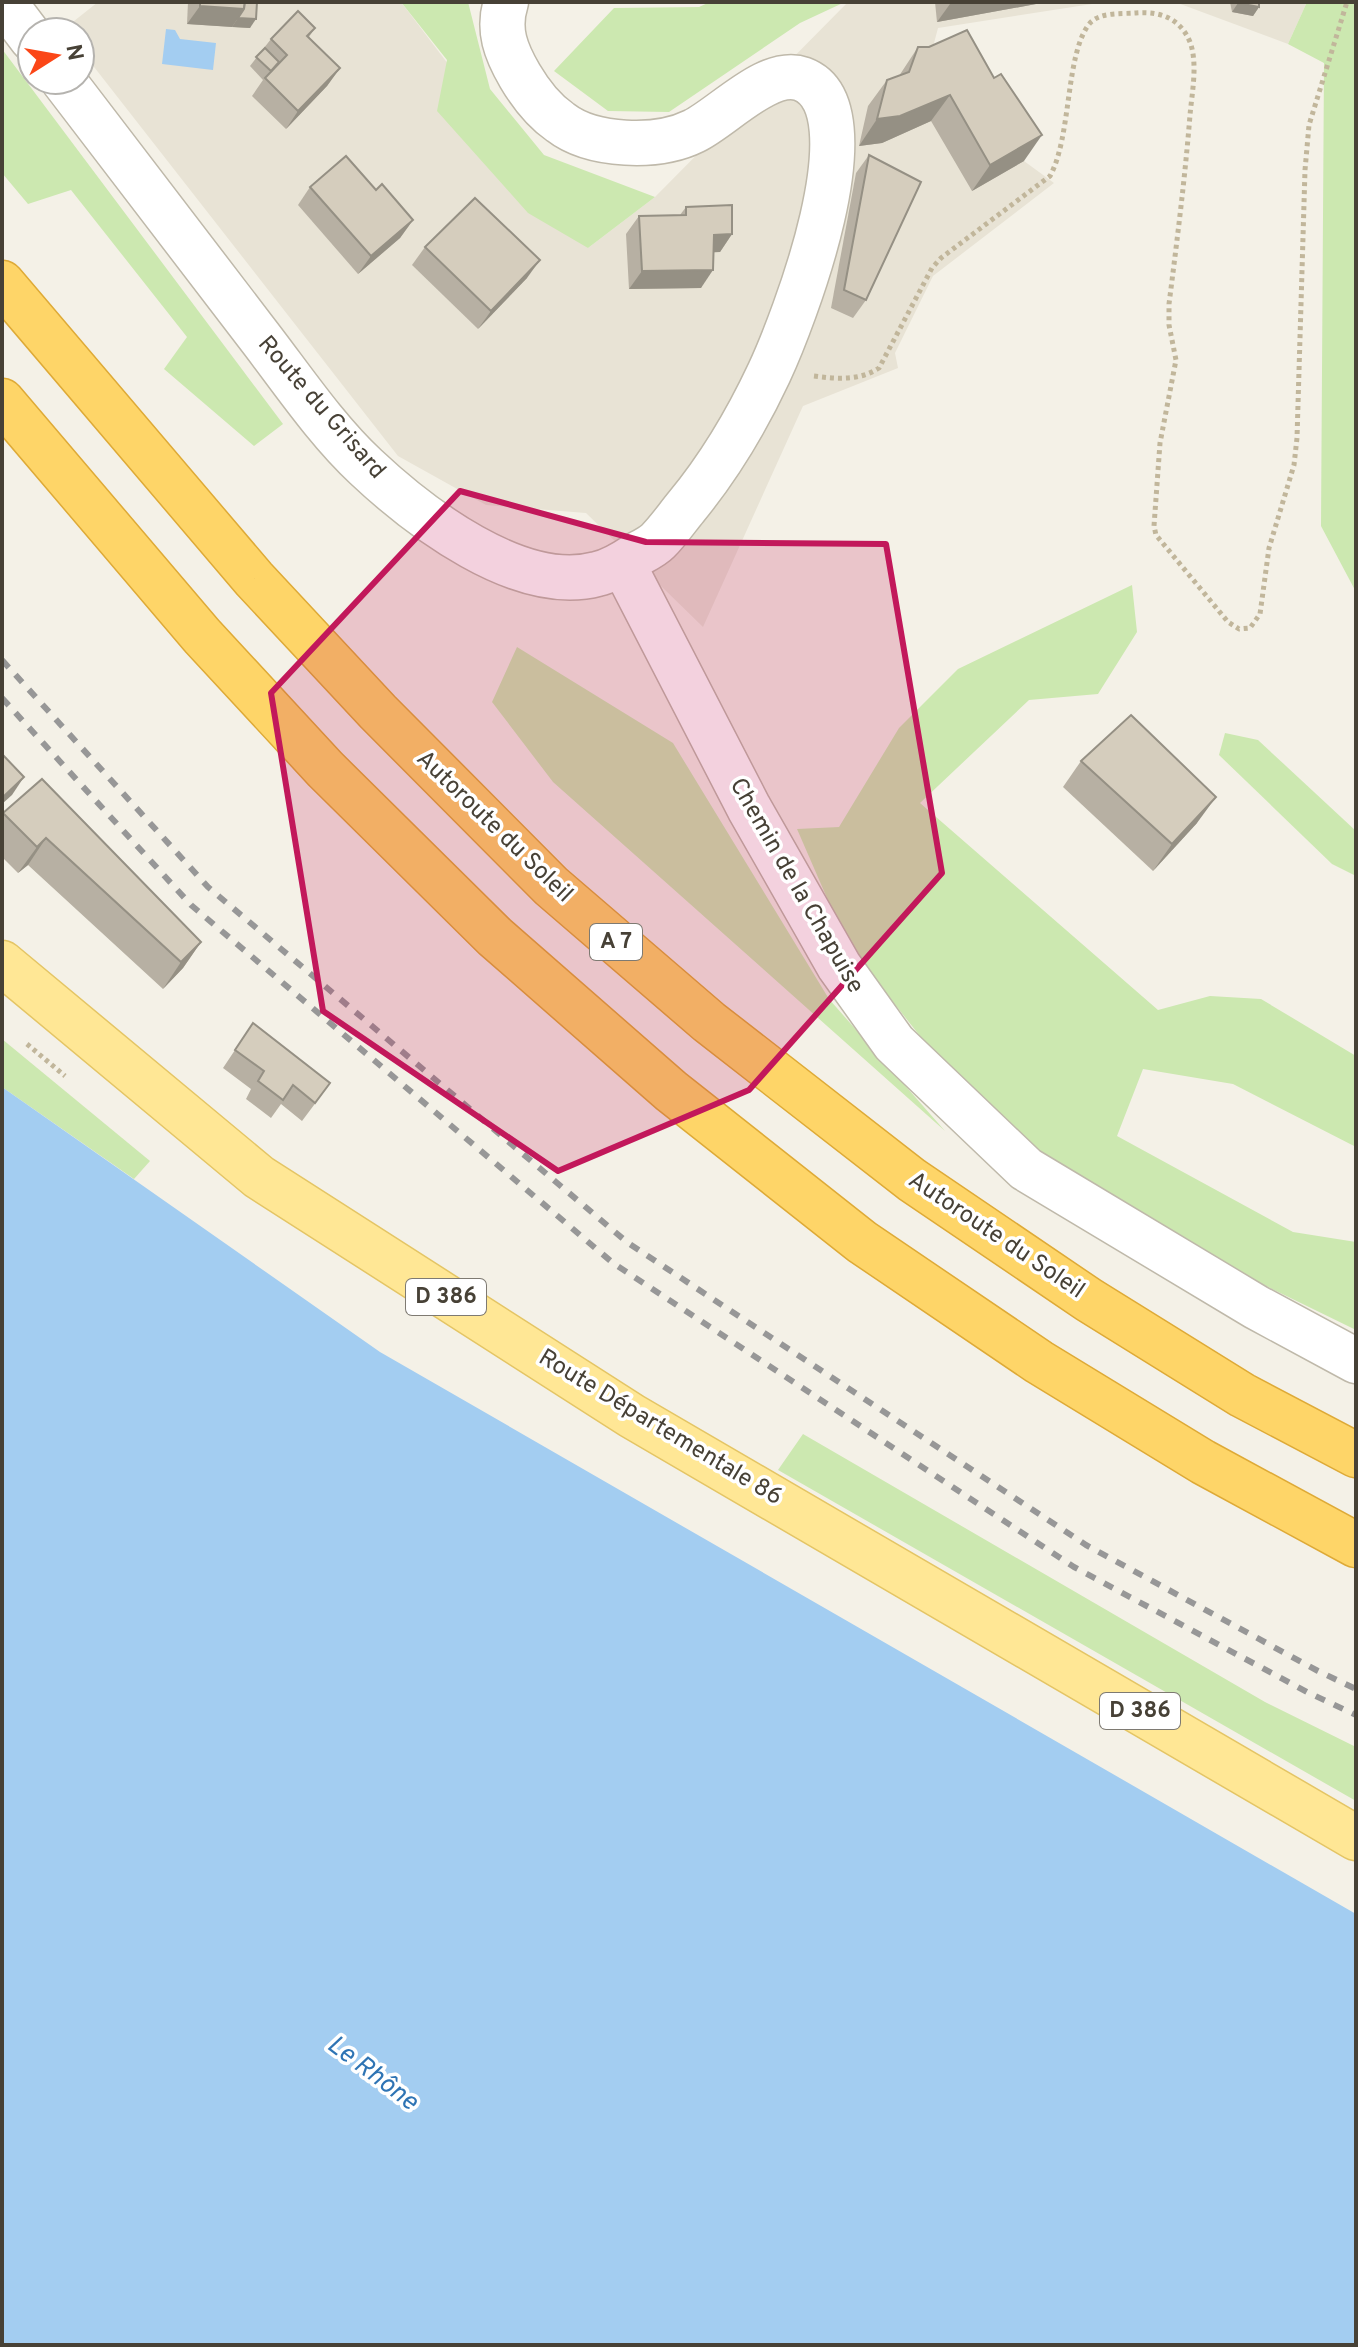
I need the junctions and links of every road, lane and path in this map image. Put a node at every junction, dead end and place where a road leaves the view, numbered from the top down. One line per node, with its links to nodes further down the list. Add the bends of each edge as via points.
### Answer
1 (506, 2): 5 (street, Route du Grisard, via 501,17 505,50 529,91 561,124 606,141 650,143 692,132 759,88 790,77 805,80 827,104 831,178 810,265)
2 (1347, 2): 5 (path, via 1309,125 1294,465 1269,548 1260,614 1250,628 1228,622 1154,526 1160,443 1176,360 1169,304 1194,65 1190,43 1167,15 1102,15 1090,22 1075,65 1059,159 1050,176 932,268 879,368 837,379)
3 (75, 96): 7 (street, Route du Grisard, via 306,398 363,464 416,511 514,567 551,576 594,575)
4 (2, 283): 10 (highway, Autoroute du Soleil / A 7, via 254,579 551,886 709,1022 912,1180 1242,1395)
5 (770, 370): 7 (street, Route du Grisard, via 708,480 657,542)
6 (2, 401): 11 (highway, via 202,636 325,769 495,937 671,1091 862,1242 1039,1362 1203,1462)
7 (623, 564): 9 (street, Chemin de la Chapuise, via 749,808 839,966 894,1043 1026,1169)
8 (2, 963): 12 (main road, Route Départementale 86 / D 386, via 259,1177 632,1416)
9 (1356, 1361)
10 (1356, 1455)
11 (1356, 1545)
12 (1356, 1838)

